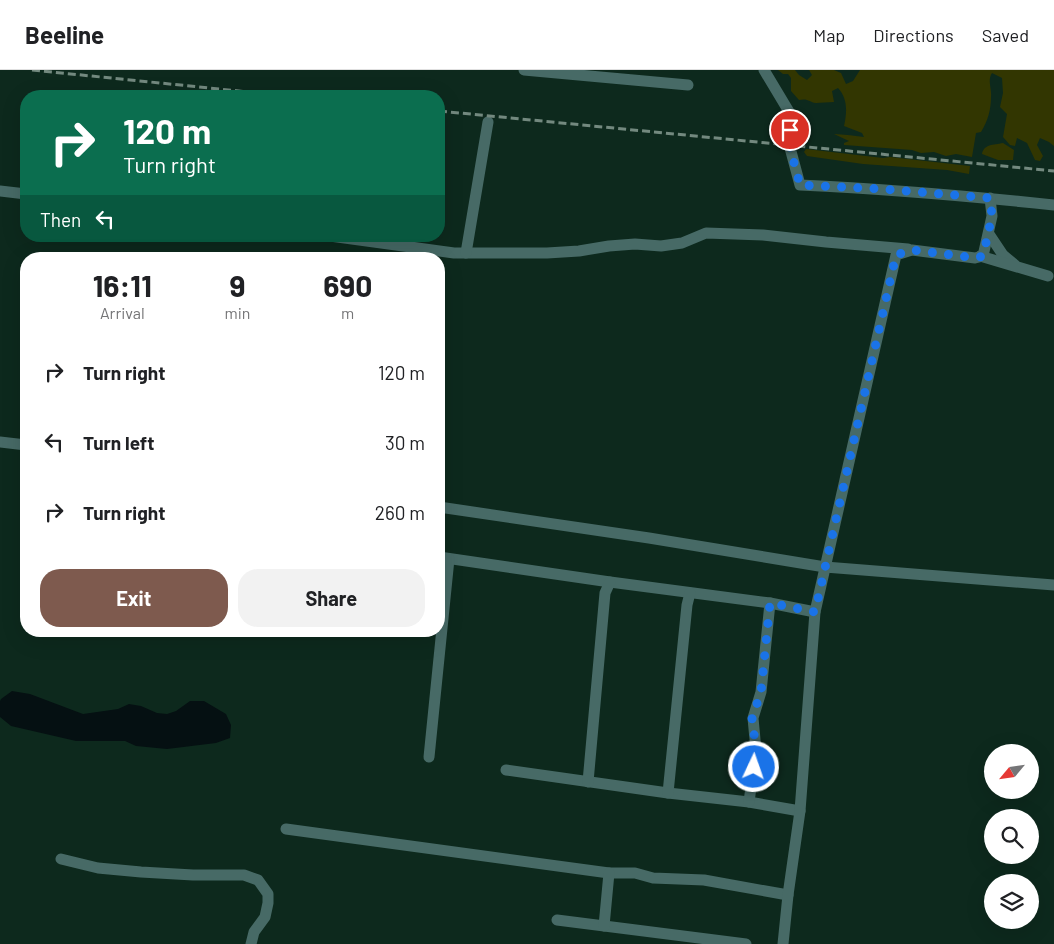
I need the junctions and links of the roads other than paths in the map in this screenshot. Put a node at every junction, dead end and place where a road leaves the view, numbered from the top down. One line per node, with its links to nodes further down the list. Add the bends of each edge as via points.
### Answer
1 (524, 70): 3 (street)
2 (764, 70): 7 (street, via 791,115 789,144 800,185)
3 (688, 84)
4 (488, 122): 12 (street)
5 (0, 191): 6 (street)
6 (20, 193)
7 (990, 198): 8 (street); 9 (street, via 992,216)
8 (1054, 205)
9 (988, 234): 13 (street, via 983,256); 14 (street)
10 (374, 242): 12 (street)
11 (912, 250): 12 (street, via 763,235 706,233 682,243 661,246 635,244 571,252); 13 (street); 20 (street, via 896,255)
12 (466, 254)
13 (980, 256): 14 (street)
14 (1016, 267): 15 (street)
15 (1048, 276)
16 (0, 442): 17 (street)
17 (20, 444)
18 (445, 508): 20 (street)
19 (445, 558): 21 (street)
20 (825, 567): 22 (street); 25 (street)
21 (610, 582): 23 (street); 29 (street, via 605,593)
22 (1054, 585)
23 (690, 593): 24 (street); 30 (street)
24 (770, 603): 25 (street); 31 (street, via 761,692 752,718 756,750)
25 (815, 612): 32 (street)
26 (438, 637): 27 (street)
27 (429, 757)
28 (506, 770): 29 (street)
29 (588, 782): 30 (street)
30 (668, 793): 31 (street)
31 (750, 802): 32 (street)
32 (800, 811): 36 (street)
33 (286, 829): 35 (street)
34 (61, 859): 39 (street, via 98,868 244,875 258,880 268,894 268,903 265,917 254,932)
35 (608, 872): 36 (street, via 704,880); 38 (street)
36 (788, 895): 41 (street)
37 (557, 920): 38 (street)
38 (604, 926): 40 (street)
39 (251, 944)
40 (746, 944)
41 (783, 944)

